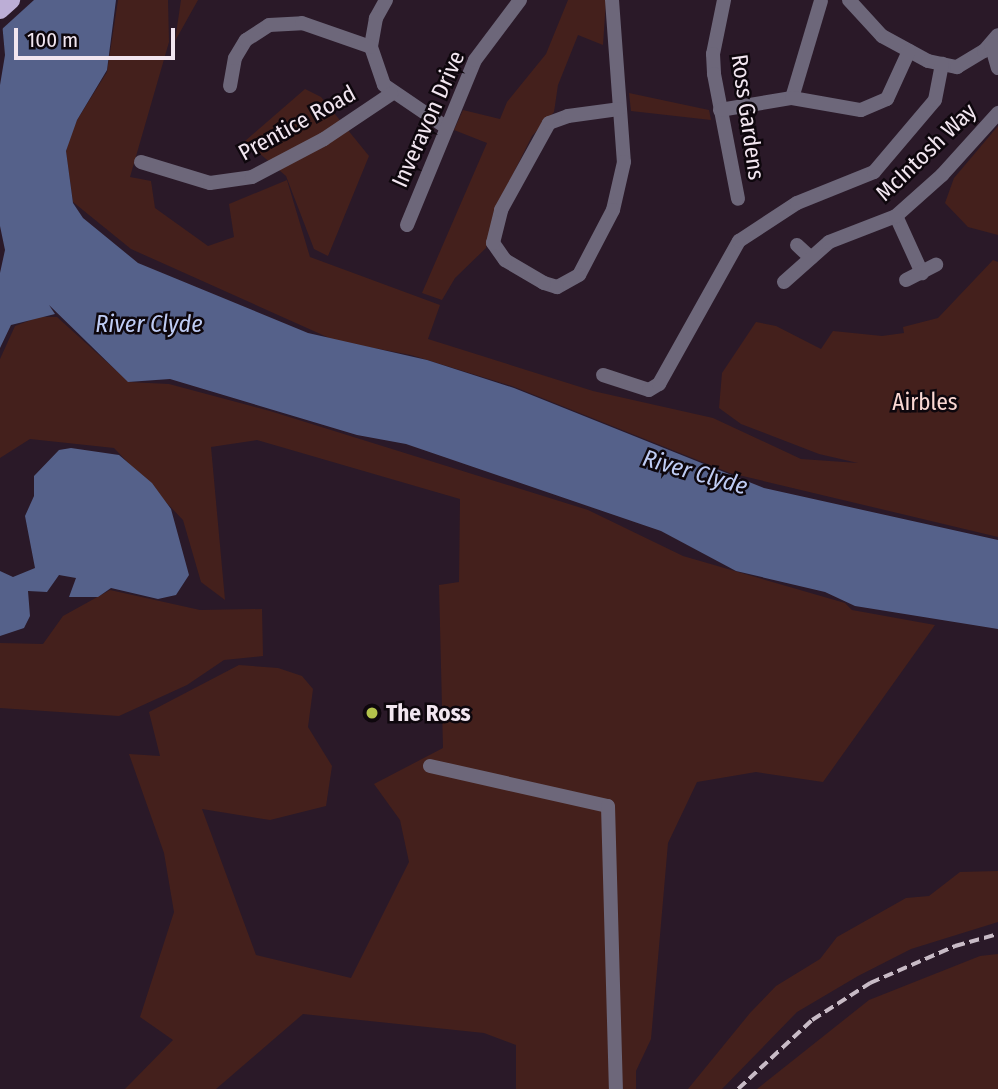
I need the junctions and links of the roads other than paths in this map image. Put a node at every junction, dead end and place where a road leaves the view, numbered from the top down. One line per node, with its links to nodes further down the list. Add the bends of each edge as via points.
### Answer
1 (11, 0): 8 (main road)
2 (386, 0): 10 (street, via 376,18)
3 (520, 0): 20 (street, Inveravon Drive, via 475,60)
4 (612, 0): 17 (street)
5 (724, 0): 18 (street, Ross Gardens, via 713,54)
6 (849, 0): 11 (street, via 882,36)
7 (821, 1): 16 (street)
8 (0, 10)
9 (995, 40): 12 (street, via 957,67); 13 (street)
10 (371, 47): 14 (street, via 302,23 269,25 246,40 235,58); 15 (street)
11 (909, 51): 12 (street); 16 (street, via 887,99 861,110)
12 (942, 64): 31 (street, via 935,100 874,172 797,203 739,242 659,384 649,390)
13 (998, 68)
14 (230, 86)
15 (391, 94): 20 (street); 21 (street, Prentice Road, via 324,139 252,177 210,183)
16 (792, 98): 18 (street)
17 (619, 109): 17 (street, via 549,123 501,210 493,243 505,260 544,283 557,287 579,275 613,210 624,162)
18 (720, 110): 22 (street, Ross Gardens)
19 (998, 113): 23 (street, McIntosh Way, via 942,175)
20 (447, 128): 24 (street, Inveravon Drive)
21 (141, 162)
22 (738, 199)
23 (896, 216): 26 (street, McIntosh Way, via 830,242); 28 (street)
24 (407, 225)
25 (797, 244): 26 (street)
26 (811, 258): 30 (street, McIntosh Way)
27 (936, 265): 28 (street)
28 (922, 273): 29 (street)
29 (906, 279)
30 (784, 282)
31 (603, 375)
32 (430, 766): 33 (street, via 608,806)
33 (616, 1089)

